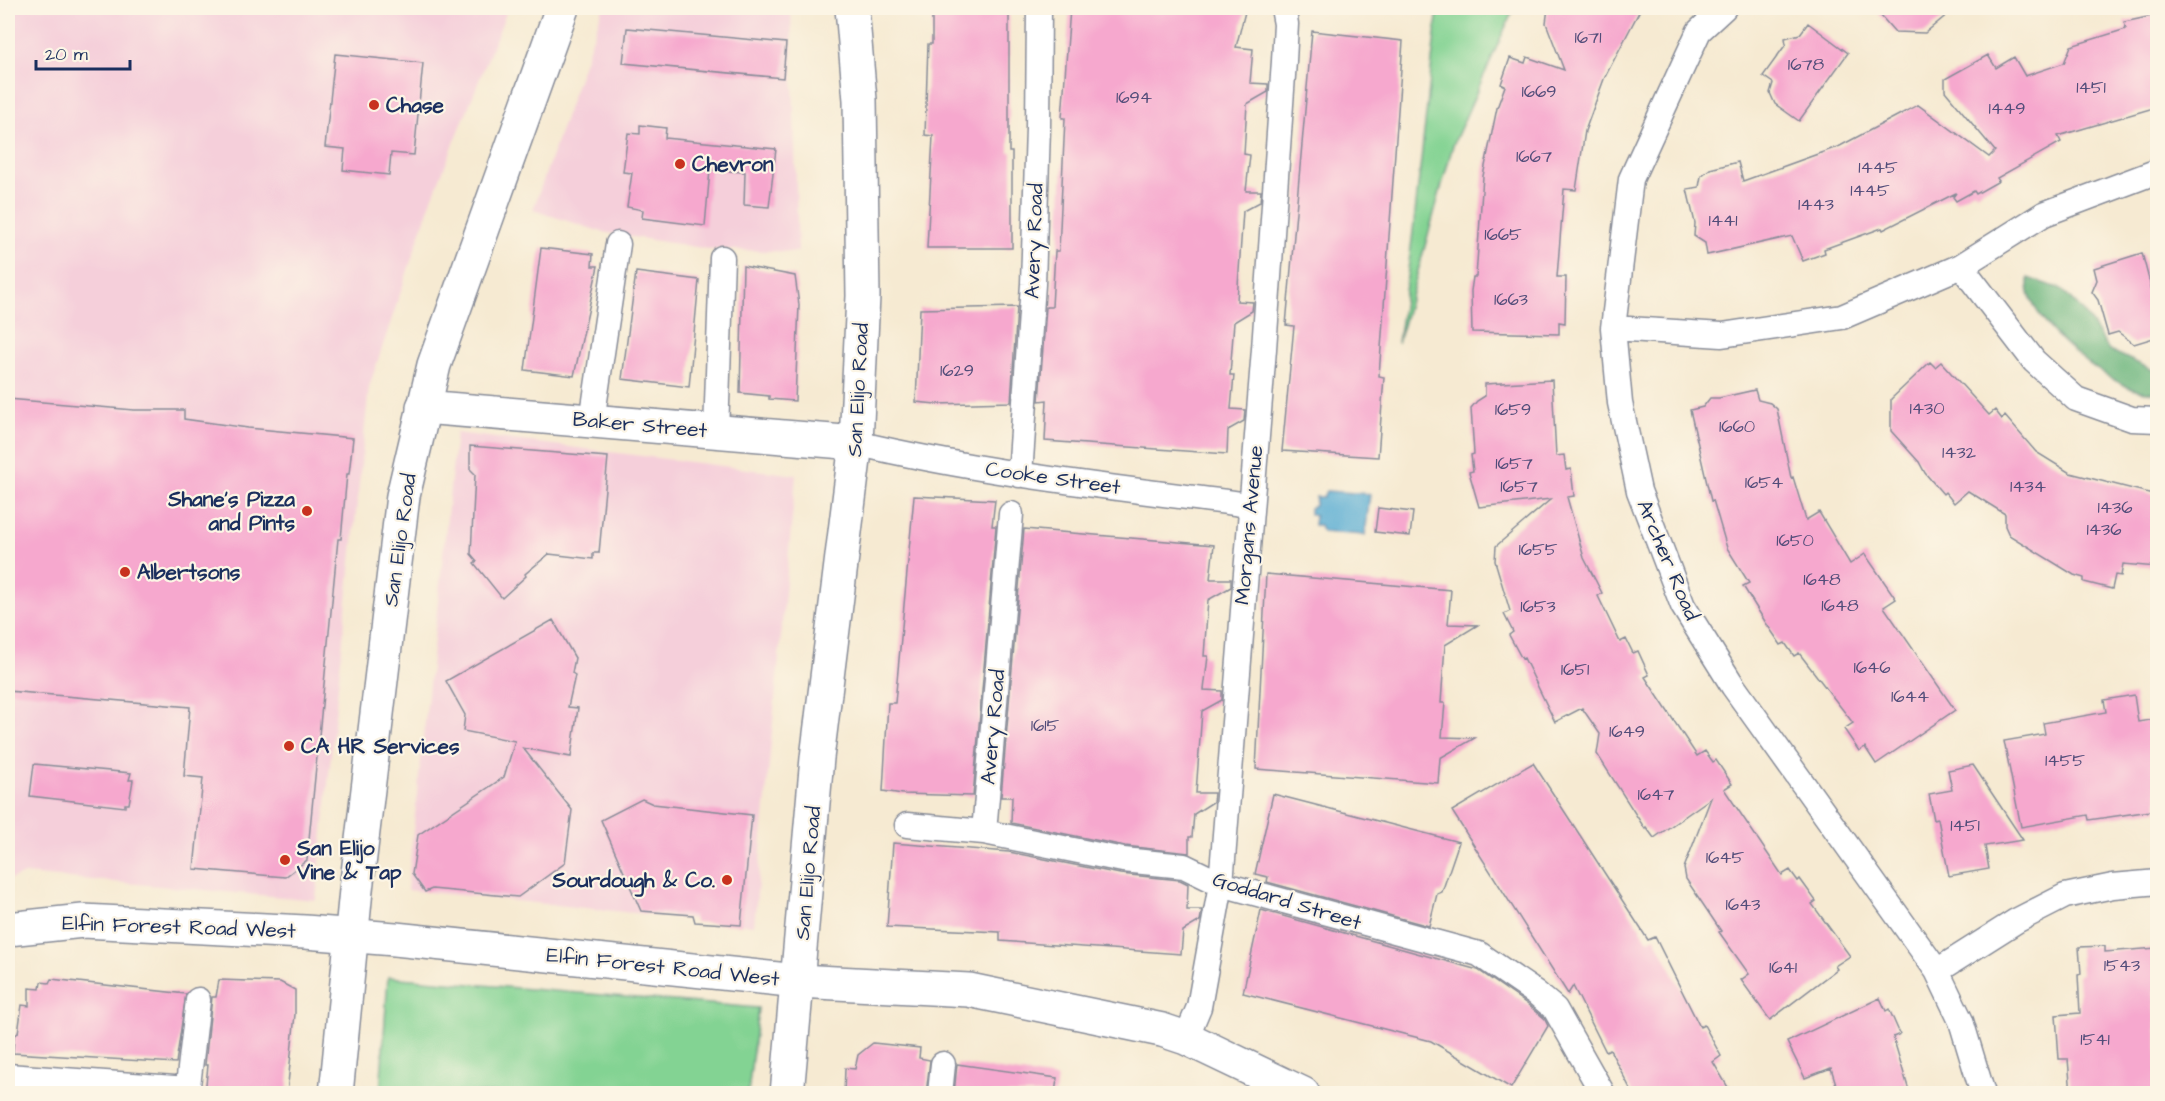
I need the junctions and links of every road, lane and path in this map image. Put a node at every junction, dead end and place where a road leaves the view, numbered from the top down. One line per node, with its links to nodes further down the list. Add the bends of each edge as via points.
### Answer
1 (562, 8): 11 (main road, San Elijo Road, via 461,286)
2 (852, 8): 15 (main road, San Elijo Road, via 860,100 863,296)
3 (1039, 8): 16 (street, Avery Road, via 1033,273)
4 (1283, 8): 17 (street, Morgans Avenue, via 1284,61)
5 (1724, 8): 10 (street, Archer Road, via 1699,31 1631,179)
6 (2157, 171): 9 (street, via 2044,214)
7 (618, 244): 13 (street)
8 (722, 258): 14 (street)
9 (1961, 266): 10 (street, via 1842,317 1722,335); 12 (street, via 2034,361 2076,399 2132,419)
10 (1613, 328): 25 (street, Archer Road, via 1620,403 1639,491 1683,606 1733,686)
11 (423, 407): 13 (main road, Baker Street); 24 (main road, San Elijo Road, via 403,496)
12 (2157, 420)
13 (592, 421): 14 (main road, Baker Street)
14 (716, 432): 15 (main road, Baker Street)
15 (856, 443): 16 (street, Cooke Street); 26 (main road, San Elijo Road, via 818,758)
16 (1020, 475): 17 (street, Cooke Street)
17 (1250, 505): 22 (street, Morgans Avenue)
18 (1011, 514): 20 (street, Avery Road)
19 (907, 825): 20 (street, Goddard Street)
20 (984, 832): 22 (street, Goddard Street, via 1123,860 1184,866)
21 (2157, 882): 25 (street, via 2065,896 2016,921)
22 (1221, 884): 28 (street, Morgans Avenue, via 1199,1007); 36 (street, Goddard Street, via 1479,954 1555,1009)
23 (8, 929): 24 (main road, Elfin Forest Road West, via 83,921)
24 (352, 935): 26 (main road, Elfin Forest Road West); 32 (main road, San Elijo Road)
25 (1936, 971): 37 (street, Archer Road, via 1962,1021)
26 (798, 981): 28 (main road, Elfin Forest Road West, via 969,990); 33 (main road, San Elijo Road)
27 (198, 1000): 31 (street)
28 (1186, 1038): 35 (main road, Elfin Forest Road West)
29 (943, 1064): 34 (street)
30 (8, 1076): 31 (street)
31 (188, 1091)
32 (336, 1094)
33 (787, 1094)
34 (940, 1094)
35 (1303, 1094)
36 (1603, 1094)
37 (1983, 1094)

